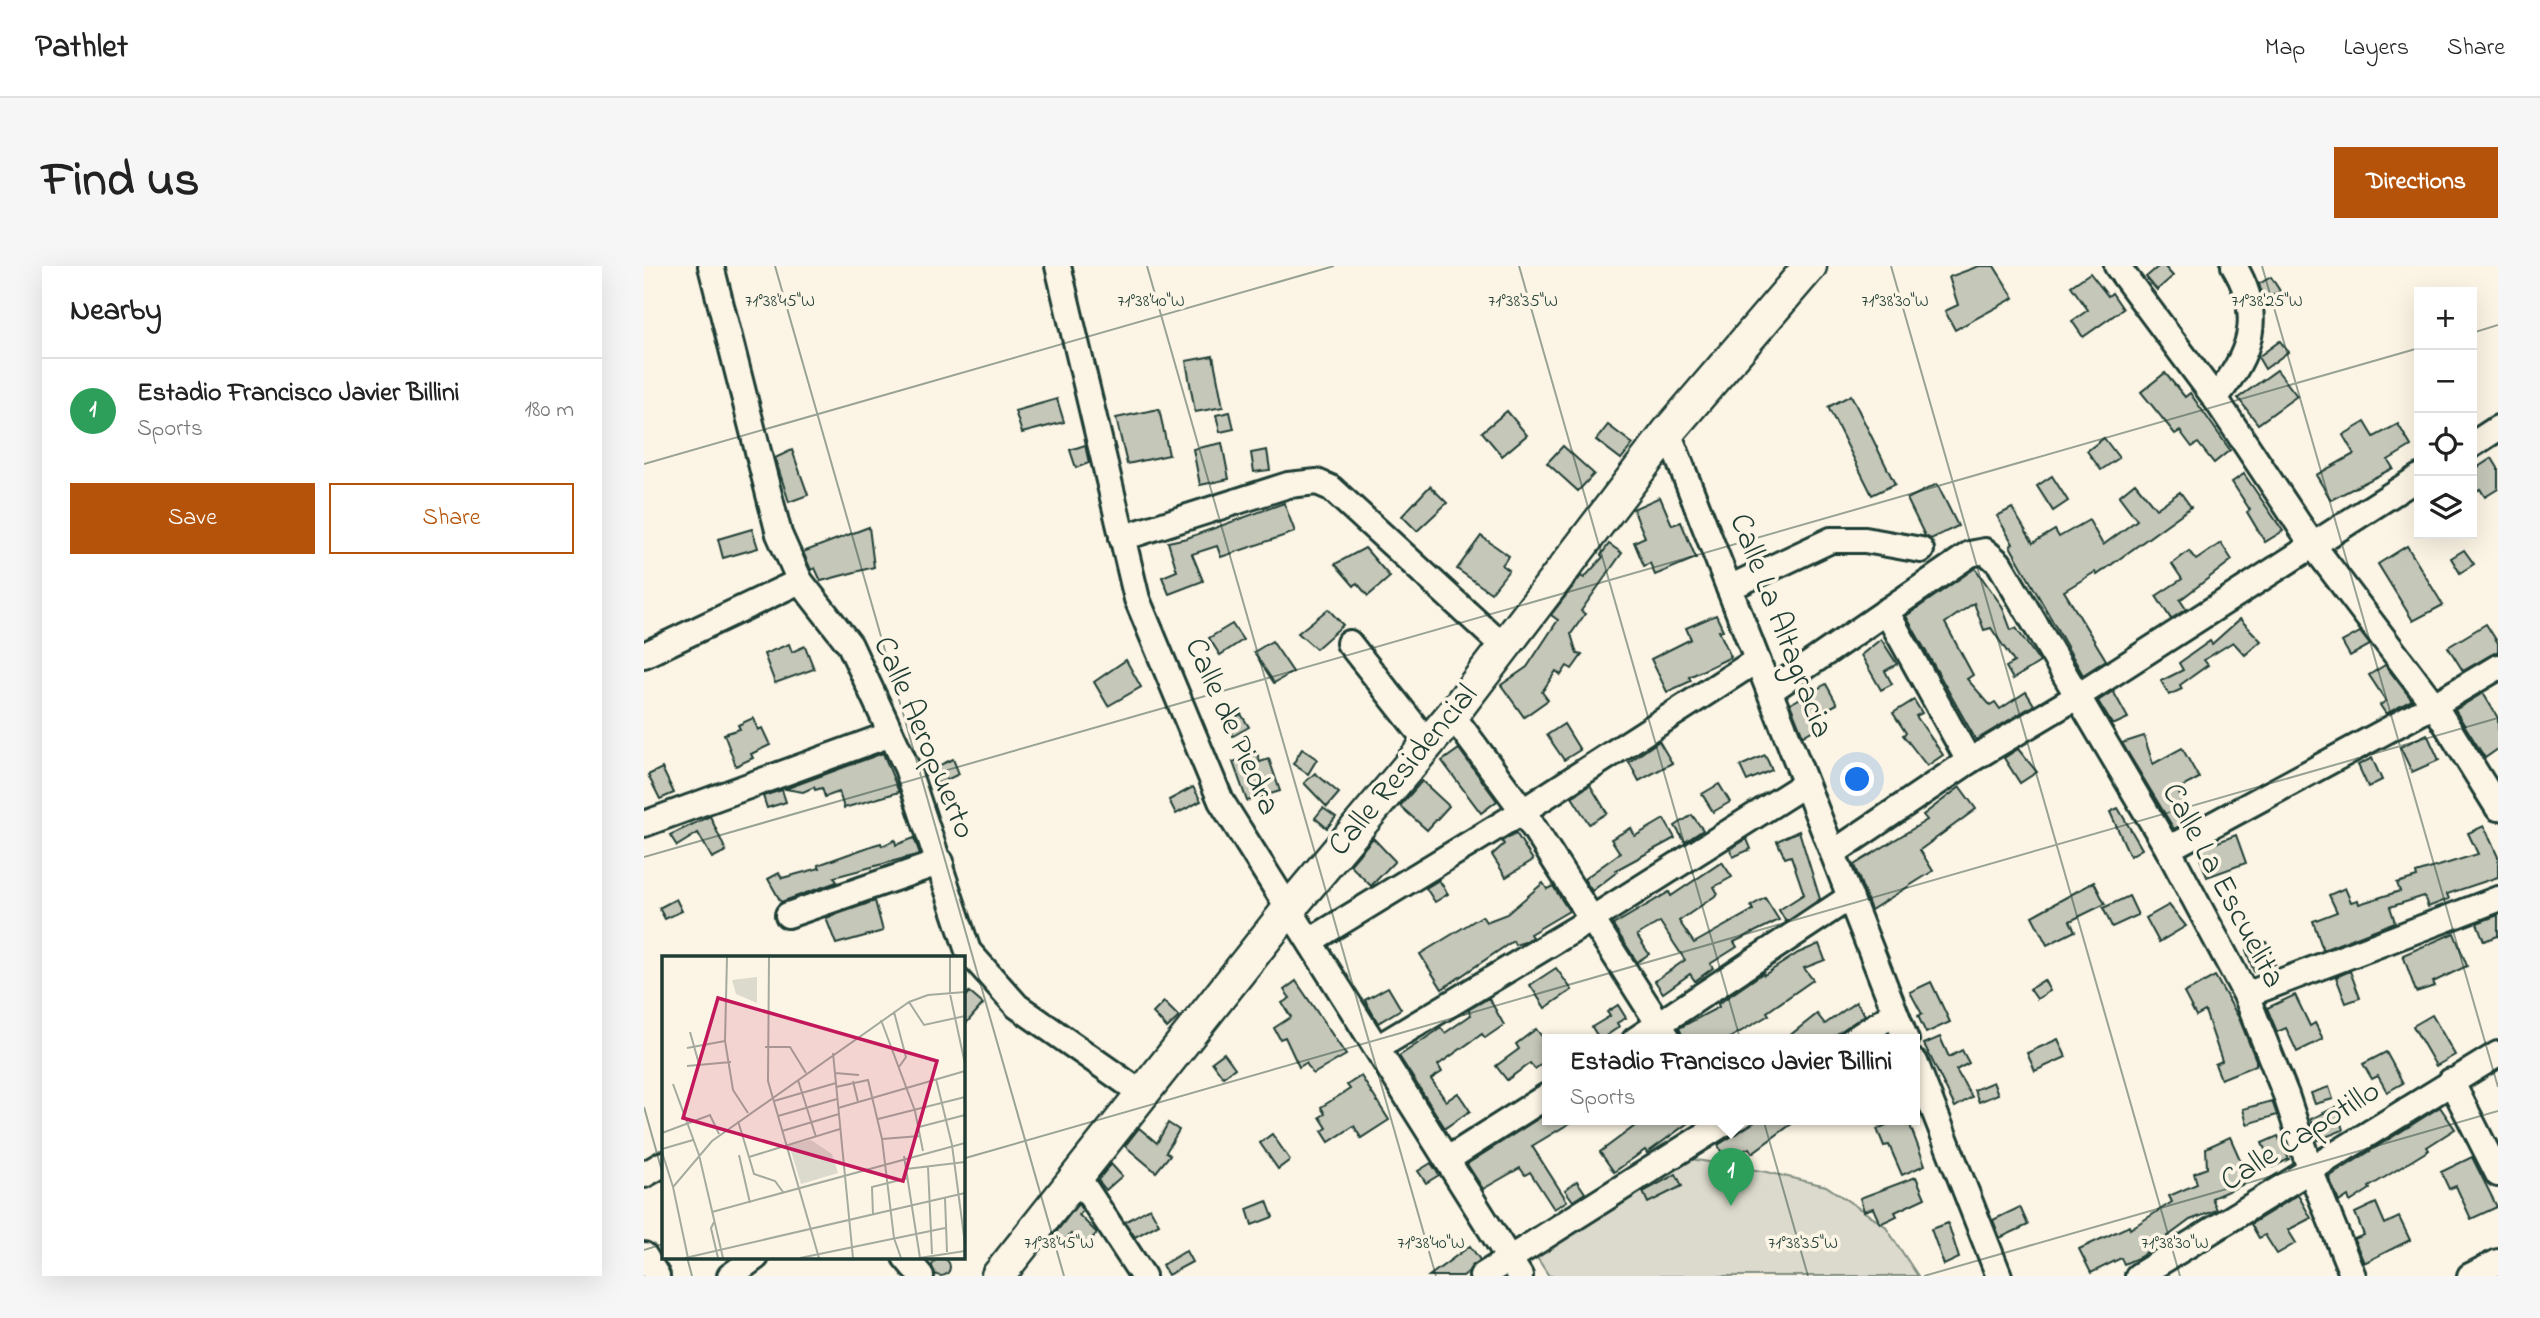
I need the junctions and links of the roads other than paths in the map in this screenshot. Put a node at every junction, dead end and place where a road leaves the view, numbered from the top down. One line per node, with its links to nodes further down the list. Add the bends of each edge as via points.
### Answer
1 (710, 266): 14 (street, Calle Aeropuerto, via 779,534)
2 (1058, 266): 11 (street, Calle de Piedra)
3 (1810, 266): 8 (main road, Calle Residencial)
4 (2117, 266): 6 (street)
5 (2234, 266): 6 (street, via 2252,321 2238,371)
6 (2215, 398): 12 (street)
7 (2498, 428): 9 (street)
8 (1668, 432): 15 (street, Calle La Altagracia); 18 (main road, Calle Residencial)
9 (2477, 441)
10 (2414, 480): 12 (street)
11 (1122, 538): 18 (street, via 1288,485 1317,482 1331,488); 38 (street, Calle de Piedra, via 1137,599 1221,800)
12 (2312, 544): 23 (street); 24 (street)
13 (1921, 550): 15 (street, via 1865,540 1831,540)
14 (800, 581): 19 (street); 26 (street, Calle Aeropuerto, via 850,645)
15 (1729, 588): 20 (street, Calle La Altagracia)
16 (1886, 611): 22 (street); 23 (street, Calle La Escuelita, via 1970,554 1985,551 1999,563); 28 (street)
17 (1349, 643): 27 (street)
18 (1504, 647): 25 (main road, Calle Residencial)
19 (644, 655)
20 (1757, 660): 22 (street, Calle La Altagracia); 31 (street)
21 (2498, 667): 24 (street)
22 (1770, 691): 29 (street, Calle La Altagracia)
23 (2078, 696): 28 (street); 33 (street, Calle La Escuelita)
24 (2434, 705): 30 (street); 33 (street)
25 (1452, 715): 27 (main road, Calle Residencial); 31 (street)
26 (891, 734): 32 (street); 35 (street, Calle Aeropuerto)
27 (1429, 743): 38 (main road, Calle Residencial)
28 (1969, 761): 34 (street)
29 (1805, 783): 34 (street, Calle La Altagracia); 40 (street)
30 (2498, 808)
31 (1523, 811): 40 (street); 41 (street)
32 (646, 818)
33 (2168, 849): 42 (street, Calle La Escuelita)
34 (1833, 853): 36 (street, Calle La Altagracia)
35 (941, 862): 39 (street); 51 (street, Calle Aeropuerto, via 968,951 1017,1006)
36 (1850, 897): 43 (street, Calle La Altagracia); 44 (street)
37 (2498, 899): 42 (street)
38 (1288, 909): 41 (street, Calle de Piedra); 51 (main road, Calle Residencial)
39 (788, 915)
40 (1592, 919): 44 (street); 47 (street)
41 (1310, 941): 47 (street, Calle de Piedra)
42 (2246, 995): 56 (street, Calle La Escuelita)
43 (1895, 1013): 45 (street); 46 (street, Calle La Altagracia)
44 (1664, 1032)
45 (1862, 1034)
46 (1904, 1034)
47 (1377, 1048): 54 (street, Calle de Piedra)
48 (2498, 1054): 50 (street, Calle Capotillo)
49 (1920, 1075): 71 (street)
50 (2451, 1081): 56 (street, Calle Capotillo); 58 (street)
51 (1141, 1093): 57 (main road, Calle Residencial)
52 (1542, 1099): 54 (street)
53 (1720, 1125): 64 (street)
54 (1448, 1159): 64 (street, Calle de Piedra)
55 (662, 1165): 59 (street)
56 (2311, 1172): 72 (street, Calle Capotillo); 73 (street, Calle La Escuelita)
57 (1076, 1174): 68 (main road, Calle Residencial); 69 (street)
58 (2498, 1174)
59 (644, 1175)
60 (644, 1255): 65 (street)
61 (754, 1258): 66 (street)
62 (906, 1258): 67 (street)
63 (2498, 1262): 74 (street)
64 (1514, 1267): 70 (street)
65 (657, 1276)
66 (730, 1276)
67 (921, 1276)
68 (998, 1276)
69 (1143, 1276)
70 (1482, 1276)
71 (1999, 1276)
72 (2138, 1276)
73 (2353, 1276)
74 (2470, 1276)

